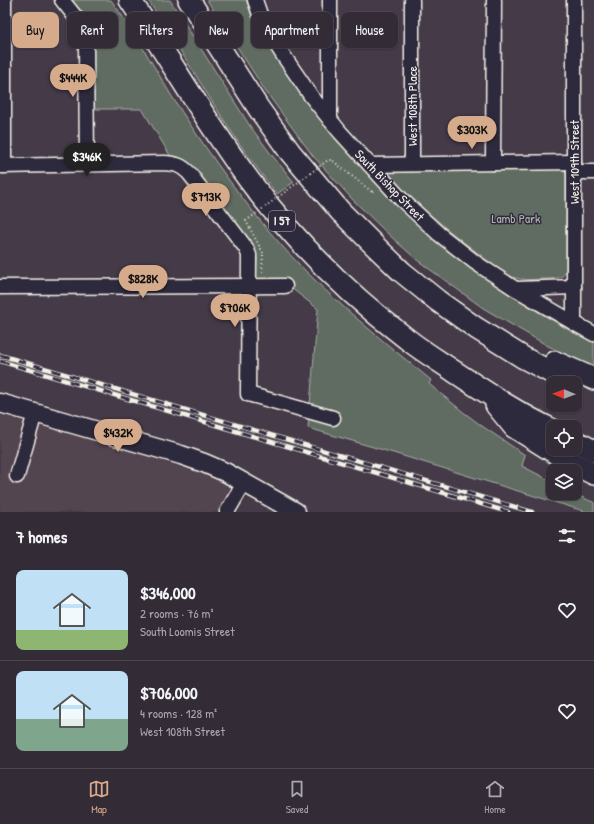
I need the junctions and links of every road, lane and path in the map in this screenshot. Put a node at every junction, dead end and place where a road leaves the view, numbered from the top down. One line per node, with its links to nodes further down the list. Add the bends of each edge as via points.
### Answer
1 (4, 0): 15 (street)
2 (62, 0): 12 (street, via 85,31)
3 (130, 0): 31 (highway, I 57, via 209,123 286,227 340,283 375,313 408,340)
4 (189, 0): 26 (highway, via 259,109 324,193 402,272)
5 (255, 0): 10 (street, South Bishop Street, via 263,23 283,55)
6 (330, 0): 10 (street)
7 (412, 0): 13 (street, West 108th Place)
8 (494, 0): 11 (street)
9 (574, 0): 16 (street, West 109th Street)
10 (330, 120): 14 (street, South Bishop Street)
11 (493, 163): 13 (street); 16 (street)
12 (87, 164): 15 (street); 20 (street, via 165,163 184,168 246,248 249,255)
13 (412, 164): 14 (street)
14 (370, 165): 24 (street, South Bishop Street, via 401,199 439,234 476,263)
15 (2, 166)
16 (574, 167): 17 (street); 23 (street, West 109th Street)
17 (594, 172)
18 (374, 191): 19 (path, bridge, via 332,160 328,160 246,221 263,253)
19 (262, 272)
20 (249, 286): 21 (street); 22 (street); 35 (street, via 248,394)
21 (286, 286)
22 (0, 287)
23 (574, 287): 24 (street); 25 (street, West 109th Street)
24 (516, 289): 25 (street, South Bishop Street)
25 (574, 324): 27 (street, South Bishop Street)
26 (476, 328): 28 (highway); 29 (highway)
27 (594, 334)
28 (558, 376)
29 (594, 379)
30 (582, 388): 32 (highway)
31 (487, 393): 36 (highway, I 57); 39 (highway, via 514,427)
32 (594, 394)
33 (0, 403): 34 (main road)
34 (35, 413): 40 (street); 41 (main road, via 204,463)
35 (333, 418)
36 (546, 427)
37 (582, 445): 38 (highway)
38 (594, 451)
39 (594, 474)
40 (17, 476)
41 (244, 483): 42 (street); 43 (main road)
42 (227, 512)
43 (296, 512)

